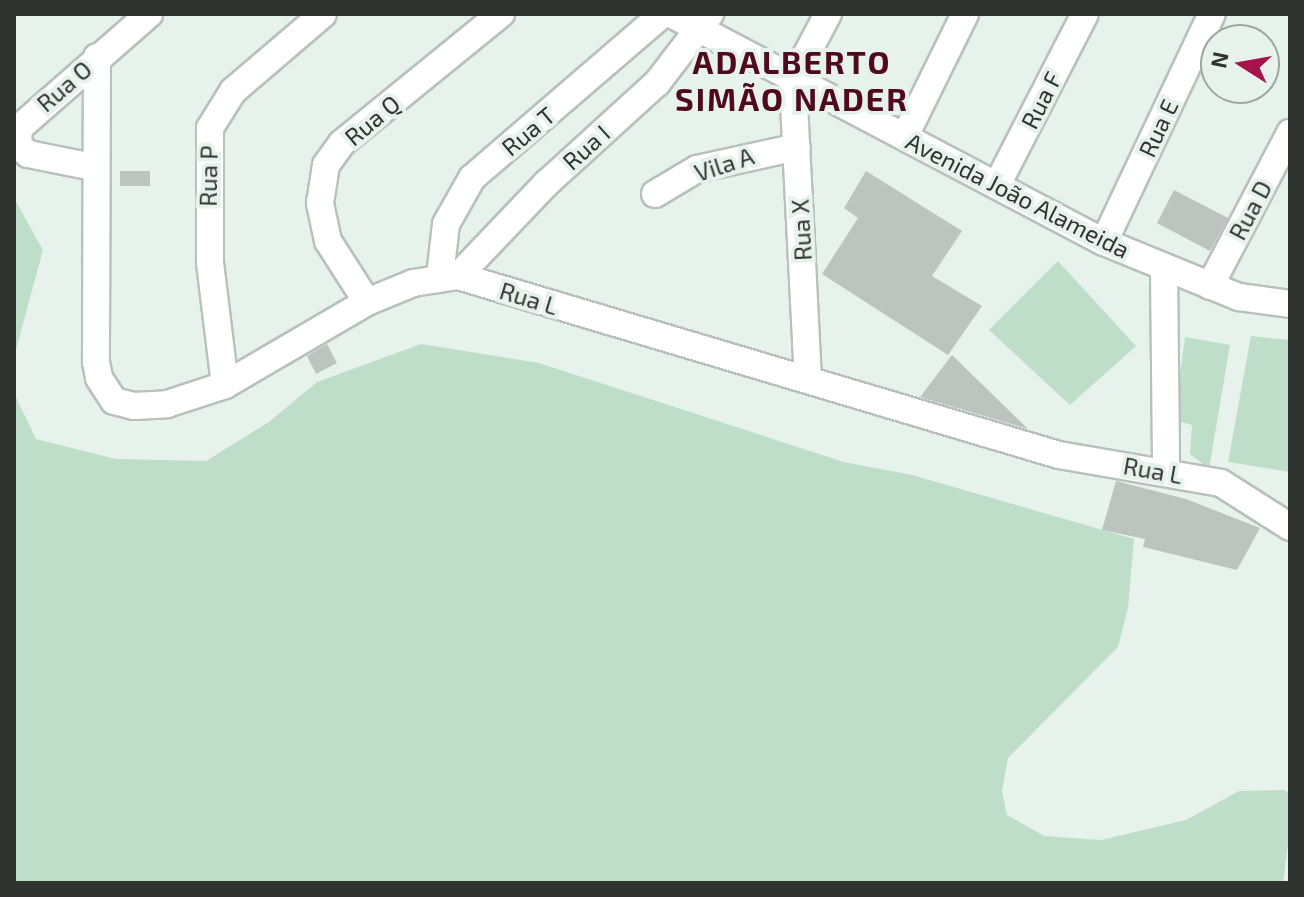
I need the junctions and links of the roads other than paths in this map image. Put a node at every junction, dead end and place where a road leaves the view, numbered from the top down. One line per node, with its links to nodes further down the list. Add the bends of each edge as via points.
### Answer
1 (149, 14): 11 (street, Rua O)
2 (323, 14): 26 (street, Rua P, via 233,91 210,128 210,262)
3 (501, 14): 23 (street, Rua Q, via 342,143 326,165 320,203 328,241)
4 (663, 14): 21 (street, Rua T, via 472,178 446,224)
5 (671, 14): 10 (street, Avenida João Alameida)
6 (828, 14): 12 (street)
7 (965, 14): 14 (street)
8 (1085, 14): 17 (street, Rua F)
9 (1212, 14): 19 (street, Rua E)
10 (706, 20): 12 (street, Avenida João Alameida); 21 (street, Rua I, via 657,83)
11 (97, 57): 16 (street); 16 (street, Rua O, via 28,117 17,138 22,150 41,160)
12 (793, 80): 14 (street, Avenida João Alameida); 15 (street, Rua X)
13 (1290, 133): 22 (street, Rua D)
14 (905, 136): 17 (street, Avenida João Alameida)
15 (797, 147): 18 (street, Vila A, via 697,169); 25 (street, Rua X)
16 (93, 167): 26 (street, via 96,362 107,396 122,404 150,406)
17 (997, 185): 19 (street, Avenida João Alameida)
18 (655, 194)
19 (1104, 242): 20 (street, Avenida João Alameida)
20 (1164, 268): 22 (street, Avenida João Alameida); 27 (street)
21 (449, 276): 23 (street); 25 (street, Rua L)
22 (1210, 286): 24 (street, Avenida João Alameida, via 1239,297)
23 (367, 302): 26 (street)
24 (1290, 304)
25 (808, 380): 27 (street, Rua L, via 1059,455)
26 (225, 385)
27 (1166, 471): 28 (street, Rua L, via 1221,483)
28 (1290, 527)

